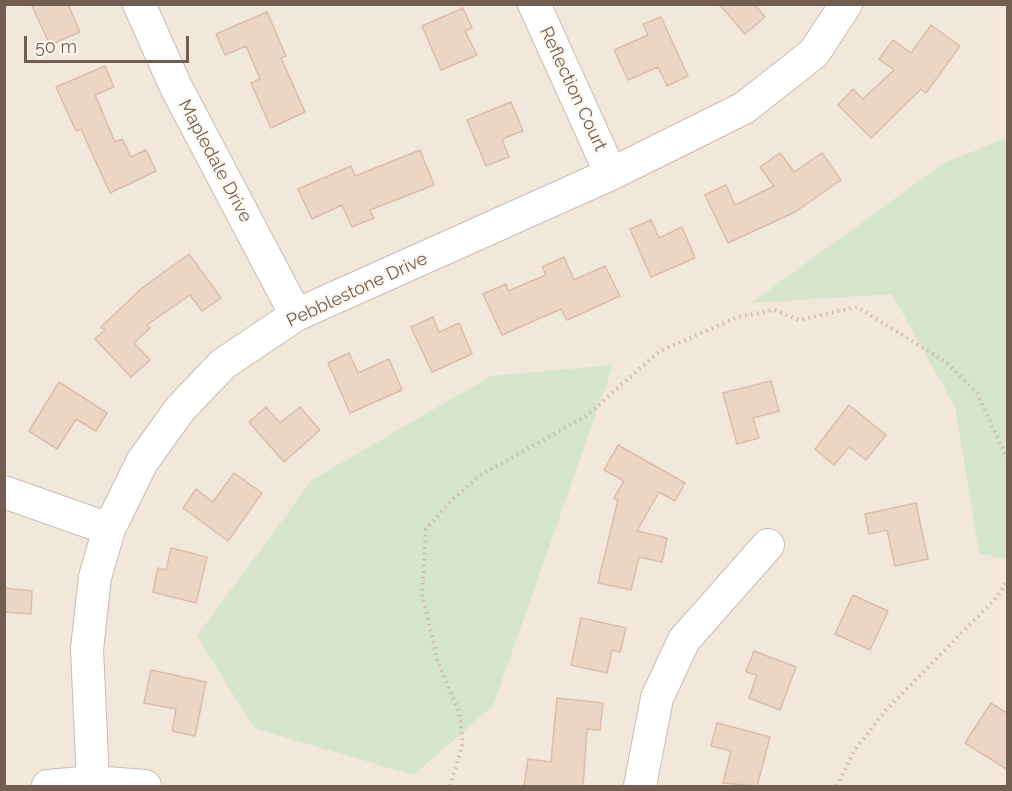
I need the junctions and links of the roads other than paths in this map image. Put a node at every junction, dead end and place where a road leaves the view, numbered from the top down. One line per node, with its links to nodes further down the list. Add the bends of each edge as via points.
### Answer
1 (139, 4): 5 (street, Mapledale Drive, via 176,87)
2 (534, 4): 4 (street, Reflection Court)
3 (846, 4): 4 (street, Pebblestone Drive, via 814,53 744,108)
4 (611, 174): 5 (street, Pebblestone Drive)
5 (296, 315): 7 (street, Pebblestone Drive, via 223,364 180,409 142,462)
6 (4, 492): 7 (street)
7 (109, 529): 9 (street, Pebblestone Drive, via 95,577 87,649)
8 (768, 545): 12 (street, via 684,640 657,698)
9 (93, 782): 10 (street); 11 (street)
10 (48, 786)
11 (145, 786)
12 (640, 786)

